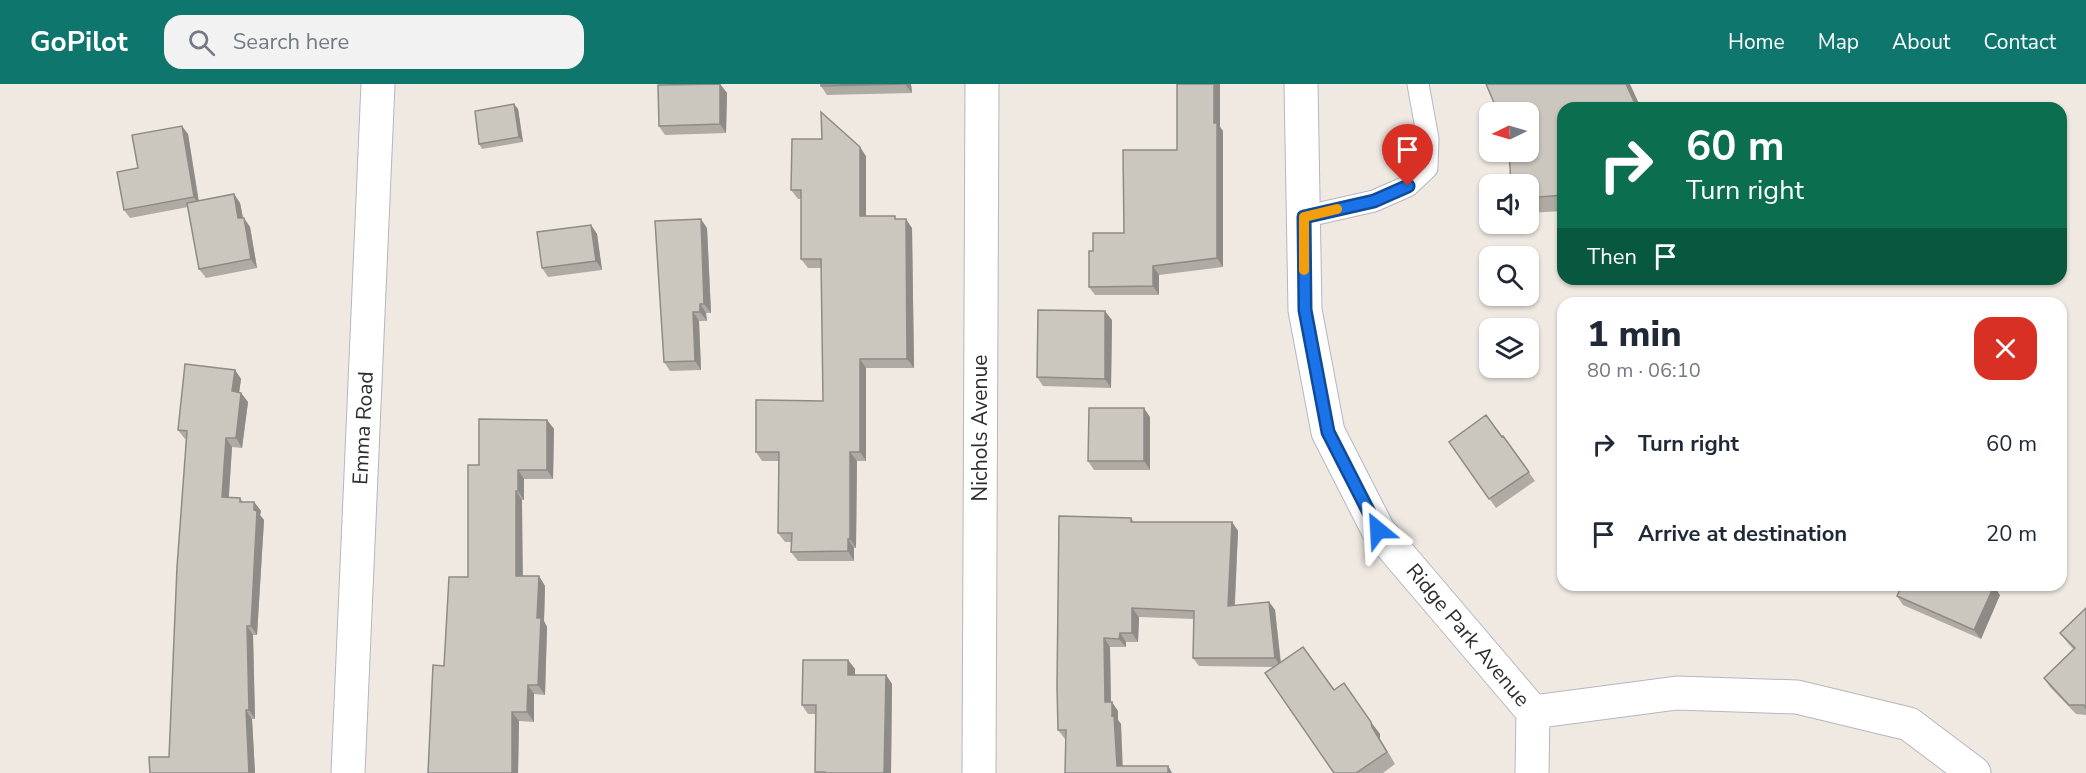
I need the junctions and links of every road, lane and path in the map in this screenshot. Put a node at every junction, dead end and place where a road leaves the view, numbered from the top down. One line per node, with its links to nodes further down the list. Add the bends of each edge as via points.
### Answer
1 (378, 84): 7 (street, Emma Road)
2 (982, 84): 8 (street, Nichols Avenue)
3 (1301, 84): 5 (street, Ridge Park Avenue)
4 (1418, 84): 5 (lane, via 1428,139 1427,168 1408,186 1374,201)
5 (1304, 217): 6 (street, Ridge Park Avenue, via 1305,310 1328,432 1378,530)
6 (1533, 712): 9 (street); 10 (street, Ridge Park Avenue, via 1677,693 1797,697 1909,724)
7 (348, 773)
8 (979, 773)
9 (1532, 773)
10 (1974, 773)

